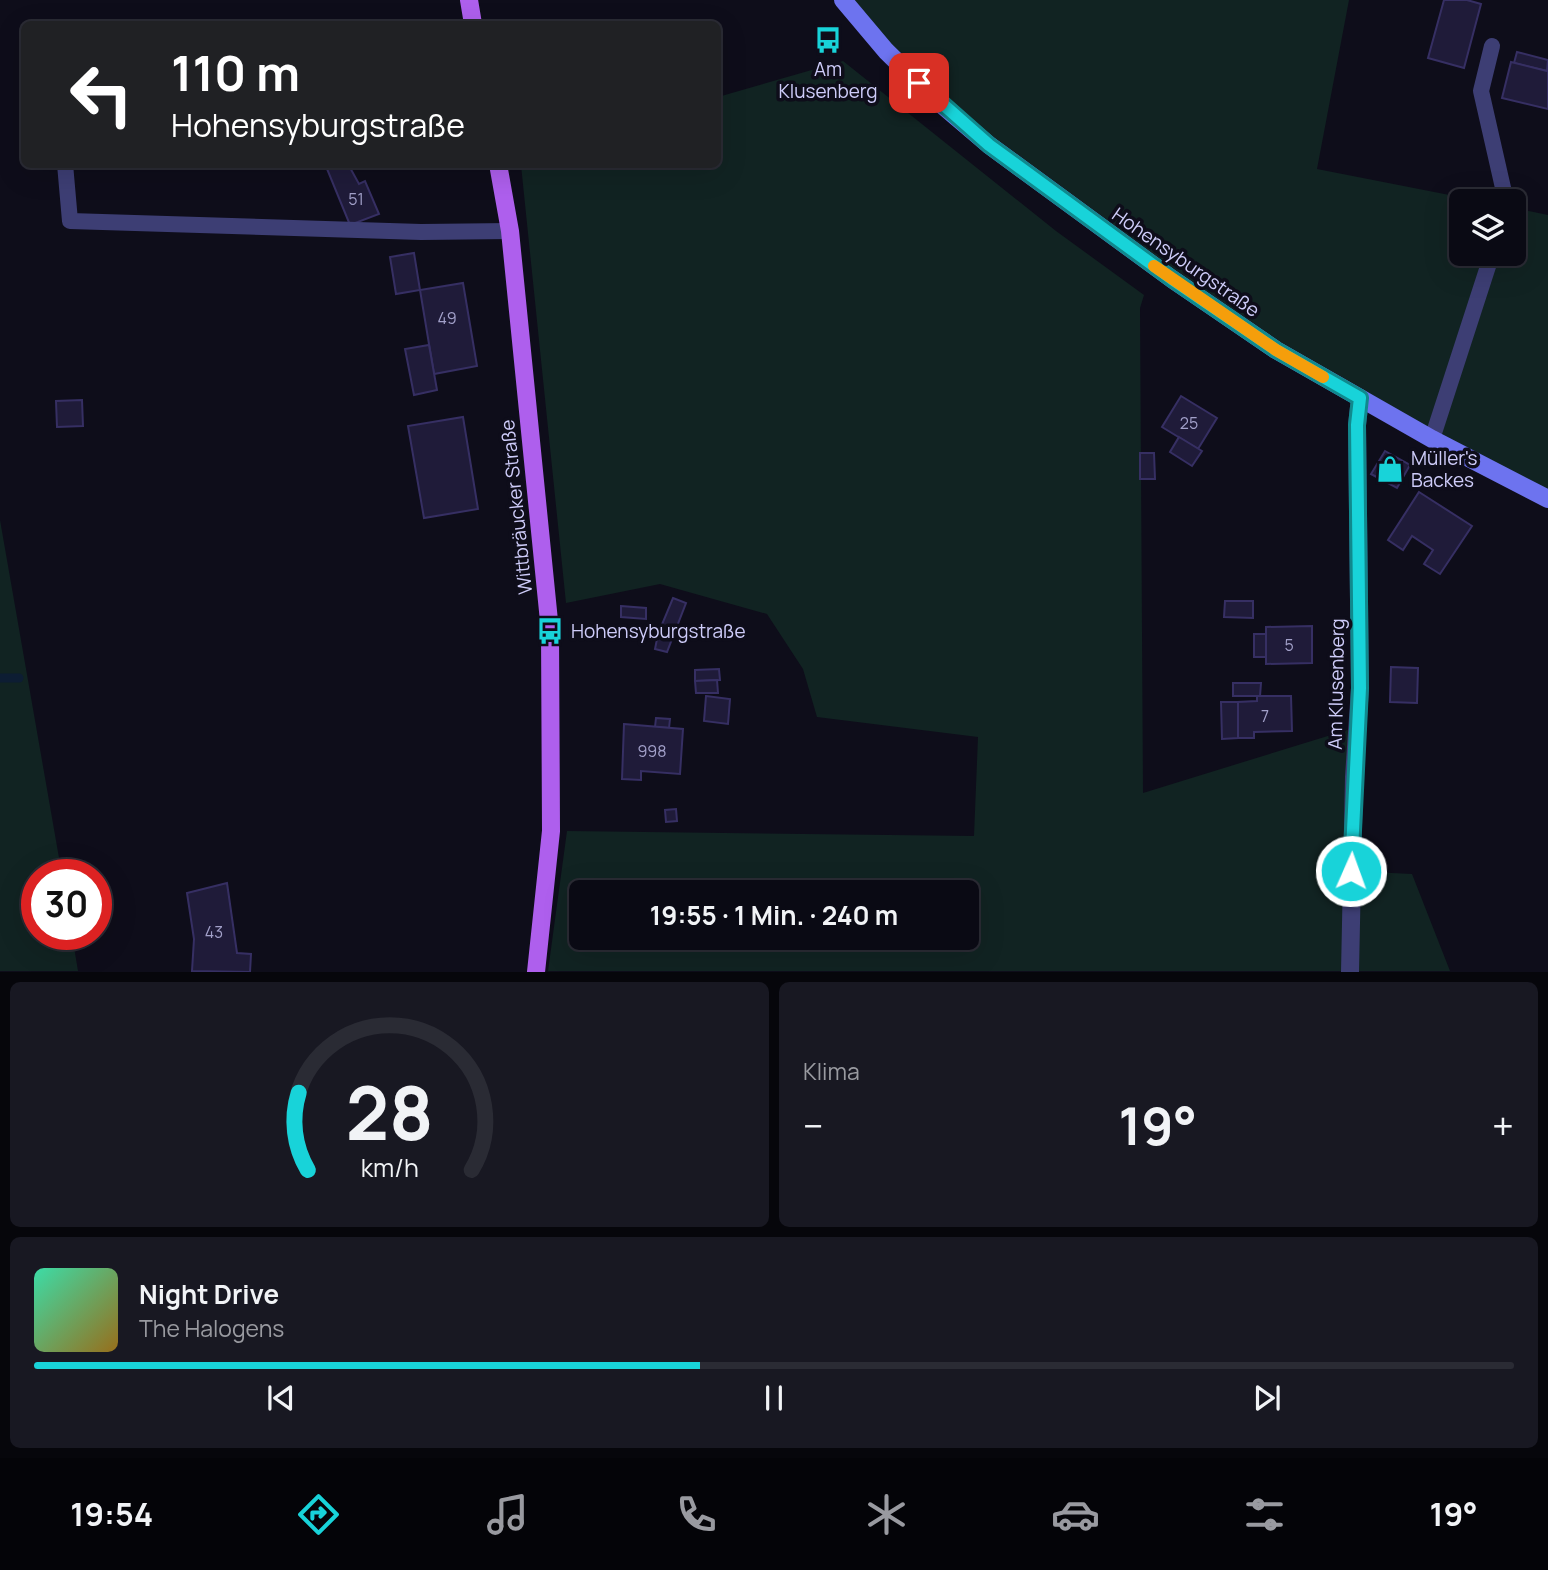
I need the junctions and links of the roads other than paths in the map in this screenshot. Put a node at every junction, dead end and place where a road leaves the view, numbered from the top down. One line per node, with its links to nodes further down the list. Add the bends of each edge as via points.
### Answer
1 (469, 0): 3 (main road)
2 (843, 0): 10 (main road, Hohensyburgstraße, via 886,51 989,145 1195,295 1276,350)
3 (472, 21)
4 (1492, 46): 7 (lane, via 1481,91)
5 (65, 168): 8 (lane, via 70,221)
6 (499, 168): 8 (main road, Wittbräucker Straße)
7 (1503, 189)
8 (510, 231): 13 (main road, Wittbräucker Straße, via 550,631 551,831)
9 (1488, 266): 11 (lane)
10 (1360, 398): 11 (main road, Hohensyburgstraße); 14 (street, Am Klusenberg, via 1360,688)
11 (1432, 439): 12 (main road, Hohensyburgstraße)
12 (1548, 499)
13 (536, 971)
14 (1350, 971)

